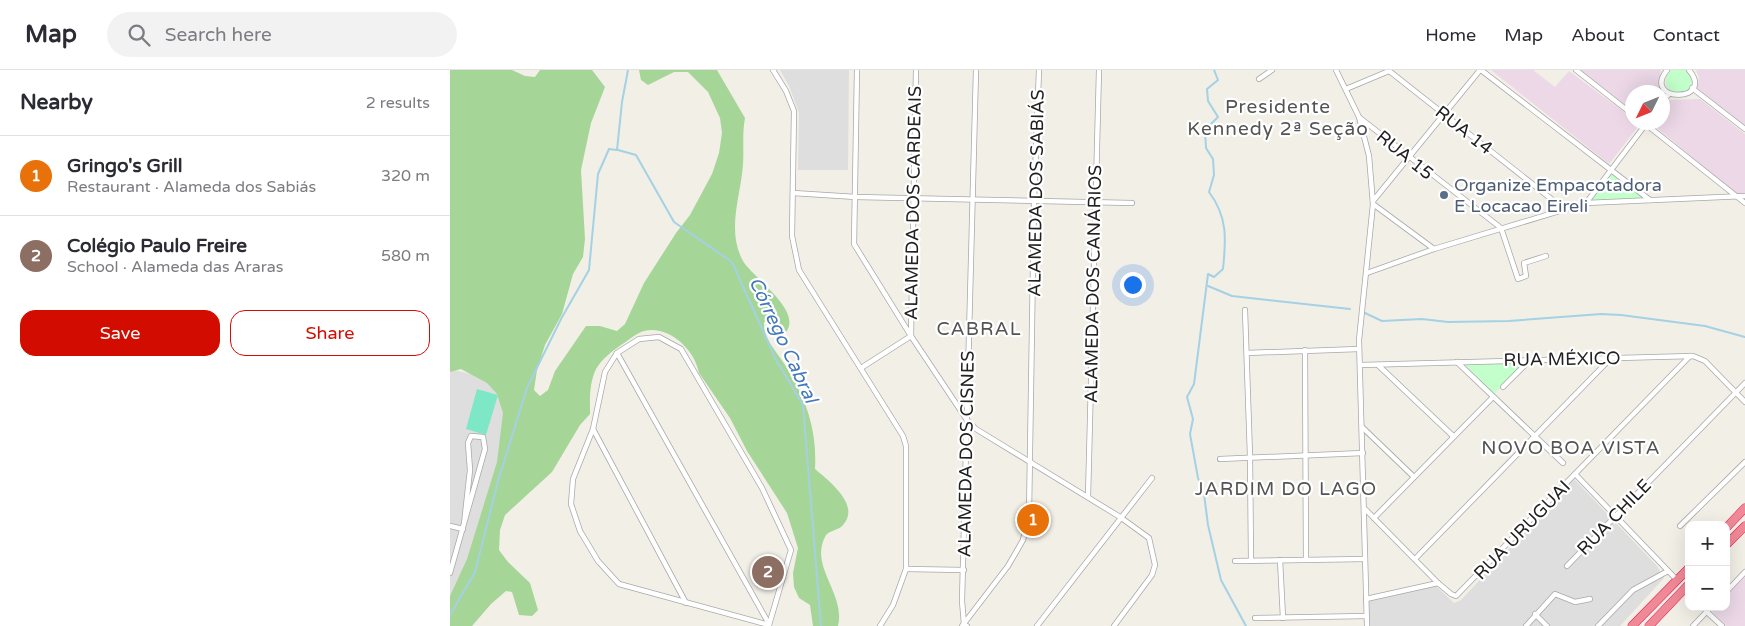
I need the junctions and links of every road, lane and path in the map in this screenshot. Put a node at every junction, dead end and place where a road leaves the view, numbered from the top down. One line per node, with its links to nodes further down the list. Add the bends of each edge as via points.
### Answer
1 (774, 70): 27 (street, via 794,111)
2 (858, 70): 29 (street)
3 (916, 70): 30 (street, ALAMEDA DOS CARDEAIS)
4 (976, 70): 32 (street, ALAMEDA DOS CISNES)
5 (1039, 70): 34 (street, ALAMEDA DOS SABIÁS)
6 (1099, 70): 37 (street, ALAMEDA DOS CANÁRIOS)
7 (1272, 70): 14 (street)
8 (1336, 70): 17 (street)
9 (1481, 70): 20 (street); 26 (street)
10 (1576, 70): 19 (street)
11 (1667, 70): 15 (street)
12 (1689, 70): 16 (street, via 1694,78)
13 (1389, 71): 17 (street); 20 (street, RUA 14)
14 (1260, 78)
15 (1664, 85)
16 (1692, 88): 18 (street, via 1684,95); 22 (street)
17 (1346, 89): 21 (street)
18 (1670, 94)
19 (1625, 108)
20 (1445, 114): 25 (street); 40 (street, RUA 14)
21 (1358, 117): 25 (street, RUA 15); 35 (street, via 1369,156)
22 (1745, 129)
23 (1640, 130): 26 (street)
24 (1654, 130): 31 (street)
25 (1410, 159): 35 (street); 41 (street, RUA 15)
26 (1609, 169): 33 (street); 36 (street)
27 (793, 193): 29 (street); 57 (street, via 792,236 799,270)
28 (1745, 196): 31 (street)
29 (856, 197): 30 (street); 46 (street, via 854,244)
30 (912, 197): 32 (street); 46 (street, ALAMEDA DOS CARDEAIS)
31 (1738, 198): 33 (street); 39 (street)
32 (973, 200): 34 (street); 63 (street, ALAMEDA DOS CISNES)
33 (1650, 200): 36 (street)
34 (1034, 201): 37 (street); 73 (street, ALAMEDA DOS SABIÁS)
35 (1373, 202): 42 (street); 44 (street)
36 (1586, 202): 40 (street)
37 (1094, 203): 38 (street); 78 (street, ALAMEDA DOS CANÁRIOS)
38 (1132, 203)
39 (1745, 203)
40 (1564, 209): 41 (street)
41 (1500, 228): 42 (street); 43 (street, via 1518,279 1526,276 1524,263)
42 (1434, 249): 44 (street)
43 (1546, 256)
44 (1367, 273): 47 (street)
45 (1245, 310): 50 (street)
46 (911, 336): 57 (street, ALAMEDA DOS CARDEAIS); 63 (street)
47 (1359, 349): 48 (street); 55 (street)
48 (1305, 350): 50 (street); 69 (street)
49 (616, 353): 65 (street, via 605,372); 115 (street); 115 (street, via 639,339 659,337 680,349 762,488 792,550)
50 (1247, 353): 70 (street)
51 (1690, 356): 52 (street, RUA MÉXICO); 60 (street, via 1704,361); 75 (street, RUA URUGUAI)
52 (1611, 358): 53 (street, RUA MÉXICO); 66 (street)
53 (1531, 360): 54 (street, RUA MÉXICO); 59 (street)
54 (1457, 362): 56 (street, RUA MÉXICO); 61 (street)
55 (1361, 365): 56 (street, RUA MÉXICO); 64 (street)
56 (1378, 365): 67 (street)
57 (861, 368): 97 (street, via 906,446)
58 (1745, 383): 60 (street, RUA CHILE)
59 (1503, 387)
60 (1736, 392): 62 (street); 81 (street, RUA CHILE)
61 (1493, 397): 66 (street); 67 (street)
62 (1745, 402)
63 (967, 420): 73 (street); 98 (street, ALAMEDA DOS CISNES)
64 (1363, 428): 68 (street); 76 (street)
65 (593, 429): 109 (street); 109 (street, via 573,479 571,504 580,531 598,561 619,584)
66 (1535, 435): 74 (street); 90 (street)
67 (1453, 436): 76 (street)
68 (1363, 453): 69 (street); 80 (street)
69 (1306, 455): 70 (street); 93 (street)
70 (1250, 456): 71 (street); 91 (street)
71 (1220, 459)
72 (1745, 462): 86 (street)
73 (1031, 464): 78 (street); 116 (street, ALAMEDA DOS SABIÁS, via 1029,514 1023,540 1008,566)
74 (1563, 464)
75 (1576, 475): 81 (street); 104 (street, RUA URUGUAI, via 1456,596)
76 (1414, 477): 83 (street)
77 (1152, 478): 82 (street)
78 (1088, 497): 82 (street)
79 (1745, 508): 84 (highway)
80 (1365, 509): 83 (street); 94 (street)
81 (1616, 515): 96 (street, RUA CHILE); 99 (street)
82 (1120, 517): 118 (street); 119 (street, via 1149,538 1155,565 1152,575)
83 (1374, 518): 90 (street)
84 (1730, 524)
85 (450, 526): 88 (street)
86 (1680, 526)
87 (1745, 526): 89 (highway)
88 (463, 527): 88 (street, via 470,470 468,443 471,436 483,437 486,449); 102 (street)
89 (1730, 541)
90 (1415, 559): 104 (street)
91 (1251, 560): 92 (street); 95 (street)
92 (1280, 560): 93 (street); 114 (street)
93 (1306, 560): 94 (street)
94 (1366, 560): 107 (street)
95 (1235, 561)
96 (1567, 566)
97 (906, 569): 98 (street); 117 (street, via 893,606)
98 (964, 570): 116 (street, ALAMEDA DOS CISNES)
99 (1668, 571): 103 (street); 123 (street, via 1633,590)
100 (1685, 572): 103 (highway)
101 (1745, 572): 106 (street)
102 (450, 573)
103 (1677, 580): 124 (highway)
104 (1438, 583): 107 (street)
105 (1685, 588): 125 (highway)
106 (1730, 588)
107 (1366, 599): 112 (street)
108 (1590, 599): 111 (street, via 1575,602 1557,593)
109 (686, 603): 115 (street)
110 (1707, 612): 126 (street); 127 (street)
111 (1535, 614): 121 (street); 122 (street)
112 (1366, 616): 114 (street); 120 (street)
113 (1255, 618): 114 (street)
114 (1283, 618)
115 (769, 625)
116 (964, 625)
117 (880, 626)
118 (1037, 626)
119 (1114, 626)
120 (1367, 626)
121 (1526, 626)
122 (1547, 626)
123 (1598, 626)
124 (1632, 626)
125 (1649, 626)
126 (1693, 626)
127 (1722, 626)

